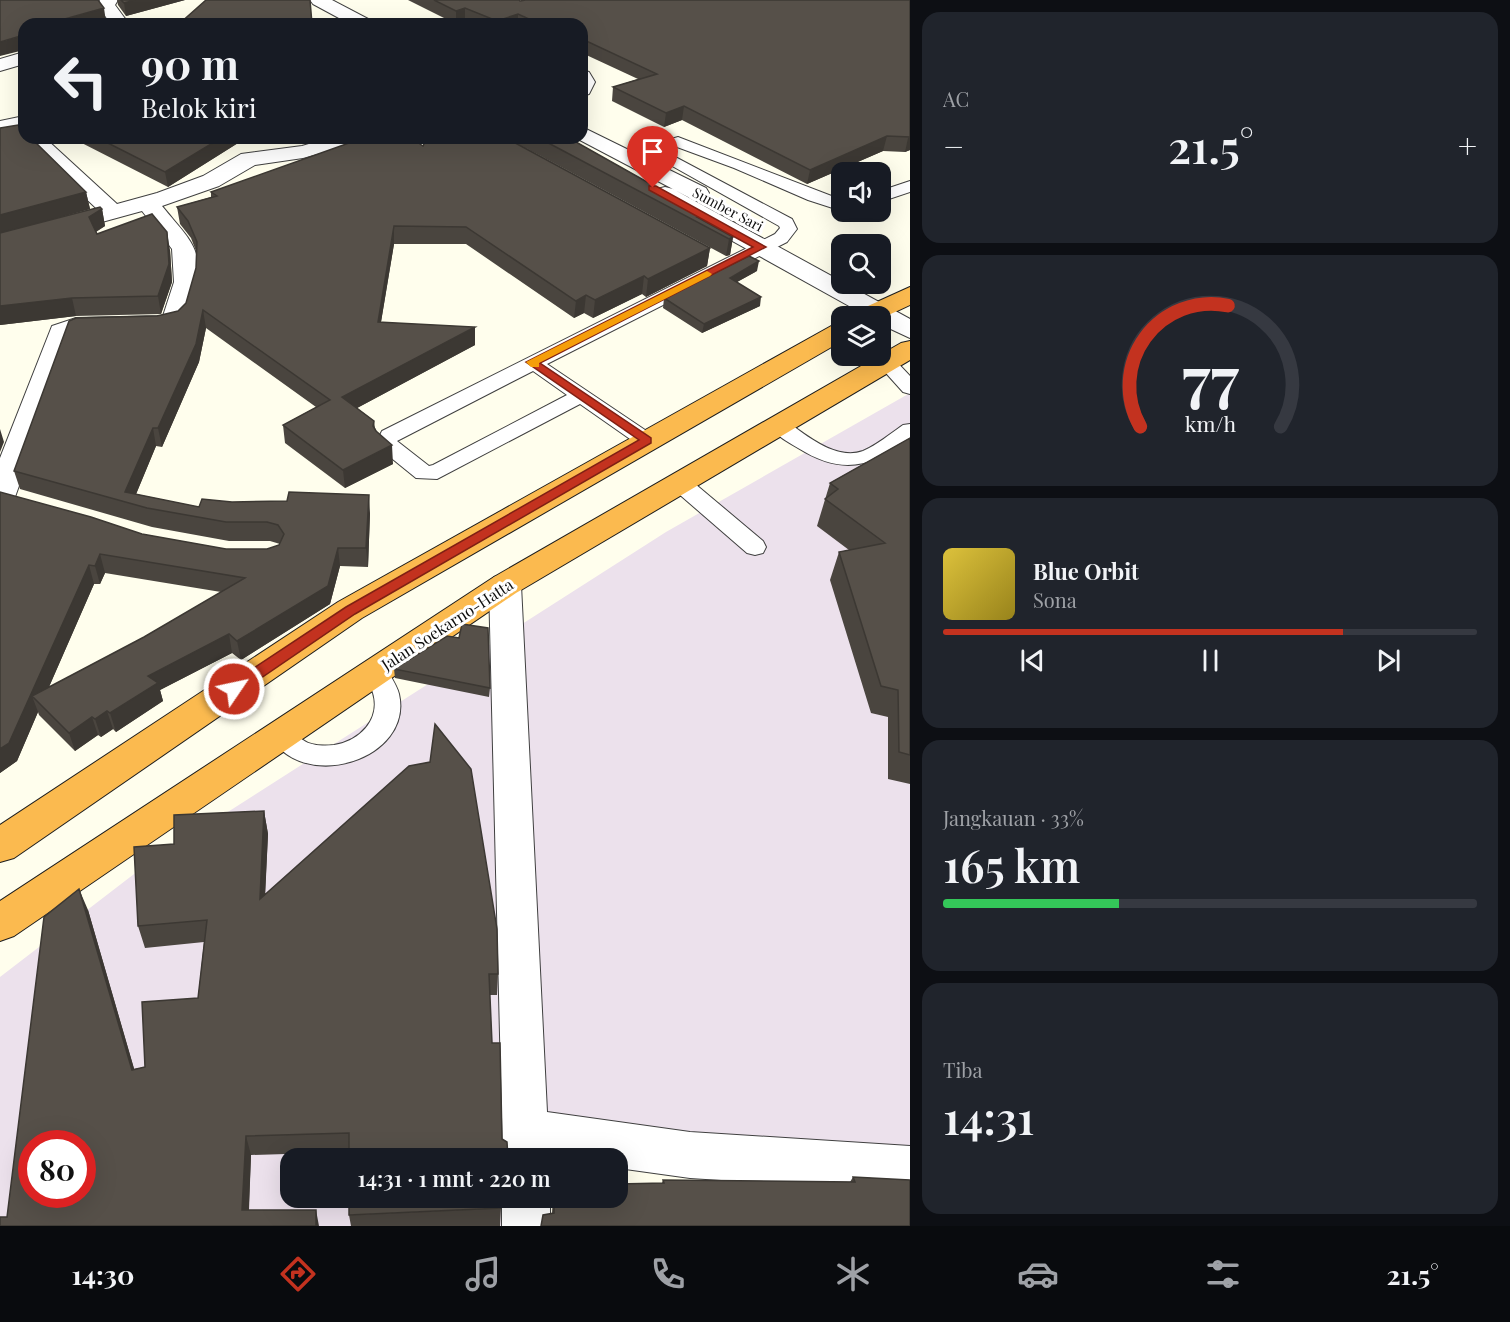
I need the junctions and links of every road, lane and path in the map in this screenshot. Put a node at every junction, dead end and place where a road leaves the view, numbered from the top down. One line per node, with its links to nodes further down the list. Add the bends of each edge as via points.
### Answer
1 (109, 0): 3 (street, via 106,5)
2 (319, 0): 4 (street)
3 (116, 18)
4 (341, 18)
5 (18, 60): 6 (street)
6 (0, 65)
7 (588, 136): 18 (street, Sumber Sari)
8 (38, 144): 17 (street)
9 (263, 144): 12 (street)
10 (332, 144): 12 (street)
11 (575, 144): 18 (street, Sumber Sari)
12 (249, 159): 16 (street, via 211,181)
13 (910, 186): 14 (lane)
14 (891, 193)
15 (831, 203): 18 (lane, via 678,142 656,148 657,153 786,223 789,229)
16 (148, 204): 17 (street); 36 (street, via 184,248 186,282 176,316 161,324 76,326 61,332)
17 (114, 213): 19 (street)
18 (771, 242): 21 (lane); 22 (street, Sumber Sari); 24 (street, Sumber Sari)
19 (0, 243)
20 (704, 255): 21 (lane)
21 (724, 265): 29 (lane)
22 (831, 266)
23 (876, 294): 24 (street, Sumber Sari)
24 (887, 306)
25 (891, 310): 26 (street, Sumber Sari)
26 (910, 330)
27 (831, 336): 34 (highway)
28 (898, 356): 30 (lane); 32 (highway, Jalan Soekarno-Hatta)
29 (532, 362): 31 (lane); 31 (lane, via 389,436 386,443 424,473 437,472)
30 (910, 387)
31 (581, 396): 34 (lane)
32 (779, 425): 33 (lane, via 827,456 852,460 870,456); 35 (highway, Jalan Soekarno-Hatta)
33 (910, 430)
34 (647, 441): 41 (highway, via 350,610)
35 (680, 483): 37 (lane); 38 (highway, Jalan Soekarno-Hatta)
36 (8, 499)
37 (756, 547)
38 (505, 585): 39 (highway, Jalan Soekarno-Hatta); 43 (street)
39 (375, 672): 40 (highway, Jalan Soekarno-Hatta); 40 (lane, via 386,685 390,707 385,727 354,752 322,757 293,747)
40 (282, 734): 42 (highway, Jalan Soekarno-Hatta)
41 (0, 846)
42 (0, 923)
43 (526, 1145): 44 (street)
44 (910, 1169)
45 (526, 1208): 46 (street)
46 (526, 1226)

